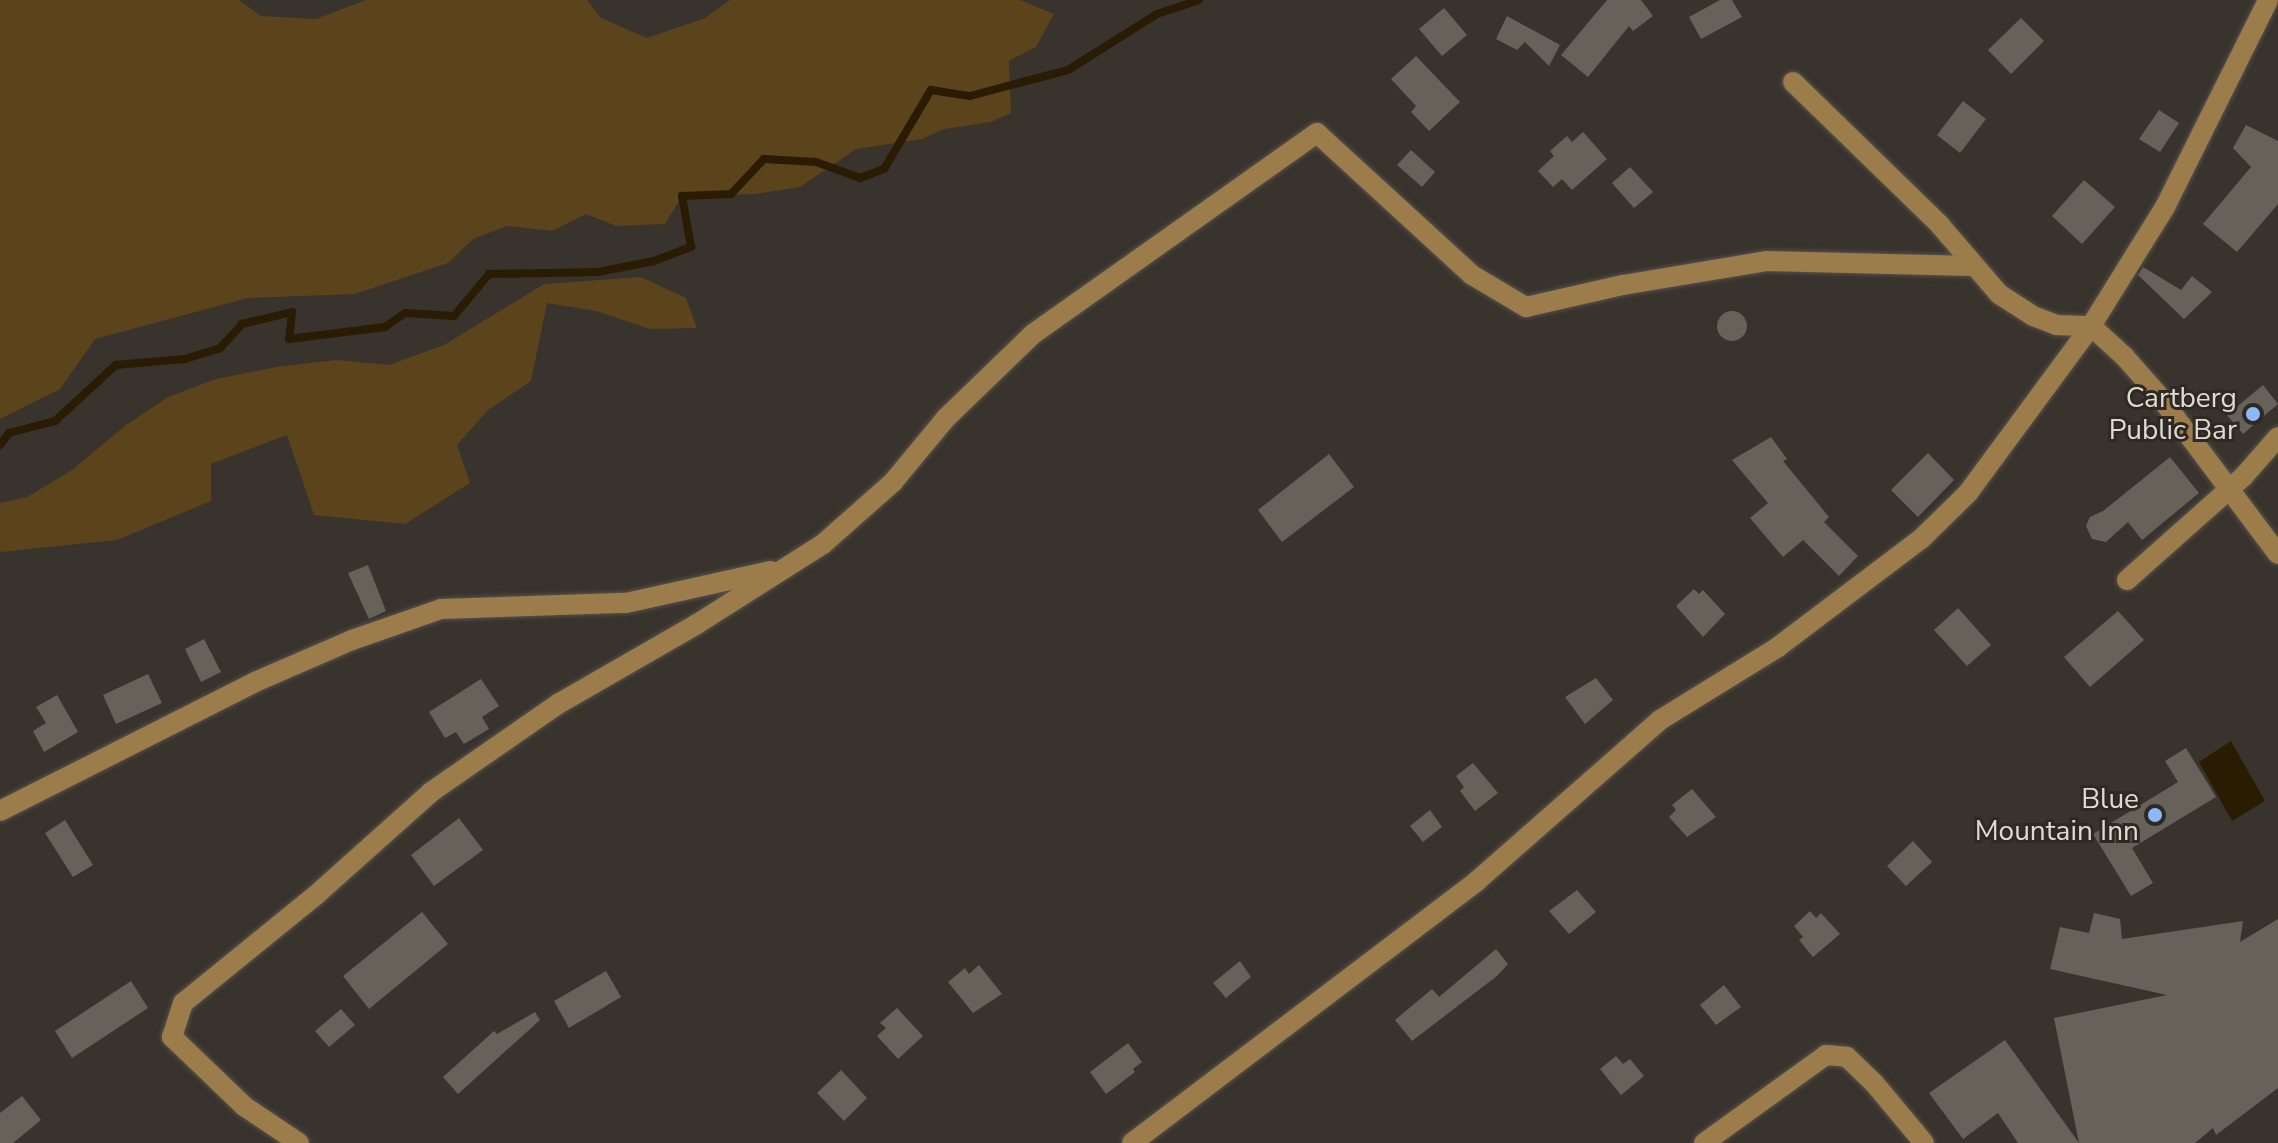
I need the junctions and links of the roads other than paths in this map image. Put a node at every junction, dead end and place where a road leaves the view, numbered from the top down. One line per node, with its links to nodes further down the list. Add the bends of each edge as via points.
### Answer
1 (2268, 0): 4 (street, via 2165,207)
2 (1793, 82): 3 (street, via 1939,224)
3 (1972, 266): 4 (street, via 1999,294 2033,316 2056,325); 8 (street, via 1766,261 1526,307 1472,275 1317,133 1033,334 946,418 893,482 823,544)
4 (2091, 326): 6 (street, via 2160,397); 12 (street, via 1968,493 1921,539 1778,647 1660,720 1477,881)
5 (2278, 437): 6 (street)
6 (2229, 489): 7 (street); 9 (street)
7 (2278, 554)
8 (786, 568): 10 (street, via 626,603 441,609 255,682); 11 (street, via 558,704 431,792 183,1003 172,1037 244,1106)
9 (2127, 580)
10 (0, 811)
11 (299, 1143)
12 (1132, 1143)
13 (1704, 1143): 14 (street, via 1826,1055 1847,1057)
14 (1924, 1143)

